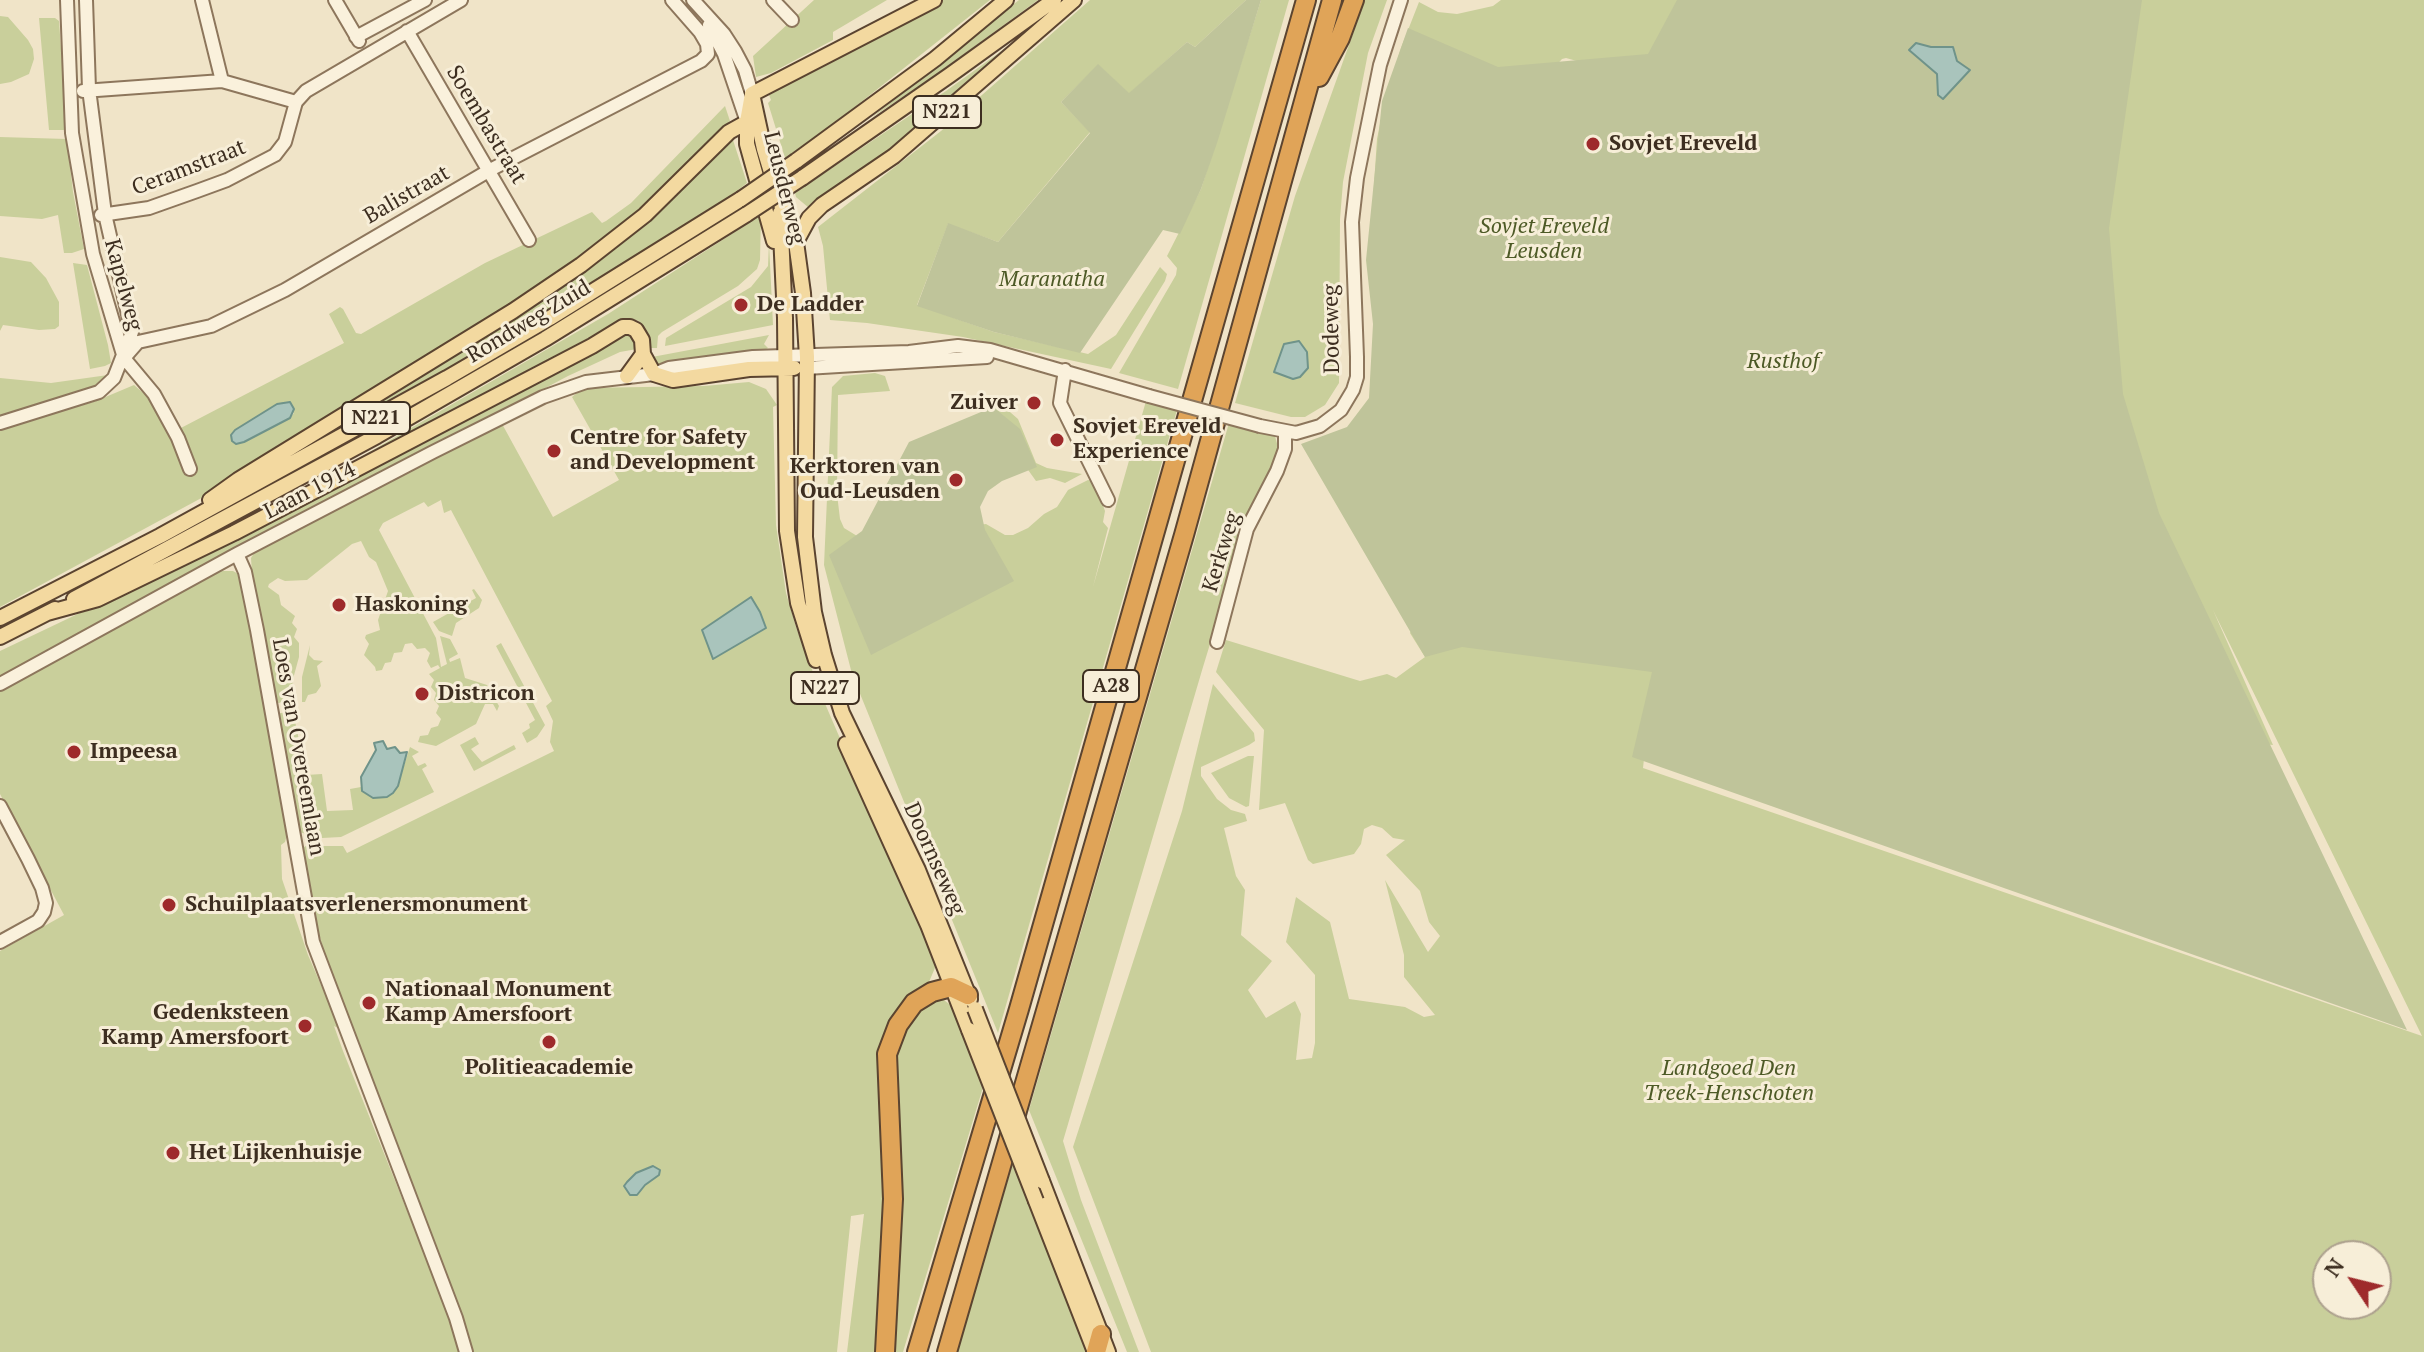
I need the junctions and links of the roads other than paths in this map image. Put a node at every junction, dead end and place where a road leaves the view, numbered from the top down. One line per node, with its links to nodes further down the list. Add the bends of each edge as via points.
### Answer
1 (67, 0): 26 (street, Kapelweg)
2 (86, 0): 25 (street, Kapelweg)
3 (202, 0): 24 (street)
4 (335, 0): 22 (street)
5 (425, 0): 22 (street)
6 (461, 0): 18 (street)
7 (672, 0): 32 (street, Balistraat, via 707,44 708,54 701,61)
8 (693, 0): 21 (street, Leusderweg)
9 (773, 0): 19 (street)
10 (934, 0): 27 (main road)
11 (1006, 0): 50 (main road, Rondweg Zuid / N221, bridge, via 912,76 741,199 447,378)
12 (1054, 0): 52 (main road, Rondweg Zuid / N221, bridge, via 802,178 557,332 390,429)
13 (1074, 0): 37 (main road, N221, via 894,156 822,205)
14 (1306, 0): 63 (highway, A28)
15 (1332, 0): 29 (highway, A28)
16 (1354, 0): 29 (highway, A28)
17 (1401, 0): 47 (street, Dodeweg, via 1374,89 1357,178 1352,222 1357,377 1348,402 1332,419 1311,430)
18 (445, 4): 20 (street)
19 (792, 20)
20 (407, 31): 23 (street); 32 (street, Soembastraat)
21 (720, 36): 27 (street, Leusderweg / N227, via 745,70); 30 (street, Leusderweg / N227)
22 (356, 37): 23 (street)
23 (367, 54): 28 (street)
24 (222, 81): 25 (street); 28 (street)
25 (89, 89): 26 (street); 34 (street, Kapelweg)
26 (72, 94): 35 (street, Kapelweg, via 72,133)
27 (752, 94): 30 (main road); 31 (main road, Leusderweg / N227)
28 (296, 102): 34 (street, Ceramstraat, via 285,142 275,155 227,180 149,208)
29 (1304, 106): 64 (highway, A28)
30 (747, 122): 31 (main road, Leusderweg / N227); 38 (main road, Leusderweg / N227, via 747,144); 50 (main road, N221, via 729,132 645,215 581,265 238,480)
31 (762, 143): 33 (main road, Leusderweg / N227)
32 (490, 170): 36 (street, Soembastraat); 40 (street, Balistraat, via 285,290 211,326 138,342)
33 (780, 202): 37 (main road, Leusderweg / N227); 38 (main road, Leusderweg / N227)
34 (105, 214): 35 (street, Kapelweg); 40 (street, Kapelweg, via 132,332)
35 (86, 217): 40 (street, Kapelweg)
36 (529, 240)
37 (796, 242): 42 (main road, Leusderweg / N227)
38 (781, 265): 41 (main road, Leusderweg / N227)
39 (643, 354): 44 (main road, N221); 45 (main road); 52 (main road, N221, via 636,330 618,329 234,533 98,599)
40 (124, 358): 46 (street, via 99,392); 48 (street, via 154,394)
41 (785, 362): 42 (main road, Dodeweg); 44 (main road, Laan 1914, via 673,380); 59 (main road, Doornseweg / N227, via 787,531 798,603 835,718)
42 (806, 362): 43 (street, Dodeweg, via 958,346); 59 (main road, Doornseweg / N227, via 805,537 824,655 842,713 918,870)
43 (1065, 370): 47 (street, Dodeweg, bridge); 49 (street, via 1060,403)
44 (654, 374): 45 (street, Laan 1914)
45 (627, 376): 51 (street, Laan 1914, via 586,382 543,397)
46 (0, 423)
47 (1285, 432): 55 (street, Kerkweg, via 1277,471 1247,529)
48 (190, 469)
49 (1108, 500)
50 (160, 536): 53 (main road, Rondweg Zuid / N221)
51 (237, 554): 56 (street, Laan 1914); 61 (street, Loes van Overeemlaan, via 255,616 313,942)
52 (47, 613): 54 (main road, Rondweg Zuid / N221)
53 (0, 618)
54 (0, 637)
55 (1217, 642)
56 (0, 684)
57 (0, 806): 58 (street, via 46,903 38,921)
58 (0, 942)
59 (965, 997): 60 (main road, Doornseweg / N227, bridge, via 1042,1181); 60 (main road, Doornseweg / N227, bridge, via 969,1030); 62 (highway, via 932,992 914,1003 887,1054 893,1199)
60 (1100, 1348)
61 (466, 1352)
62 (885, 1352)
63 (917, 1352)
64 (947, 1352)

